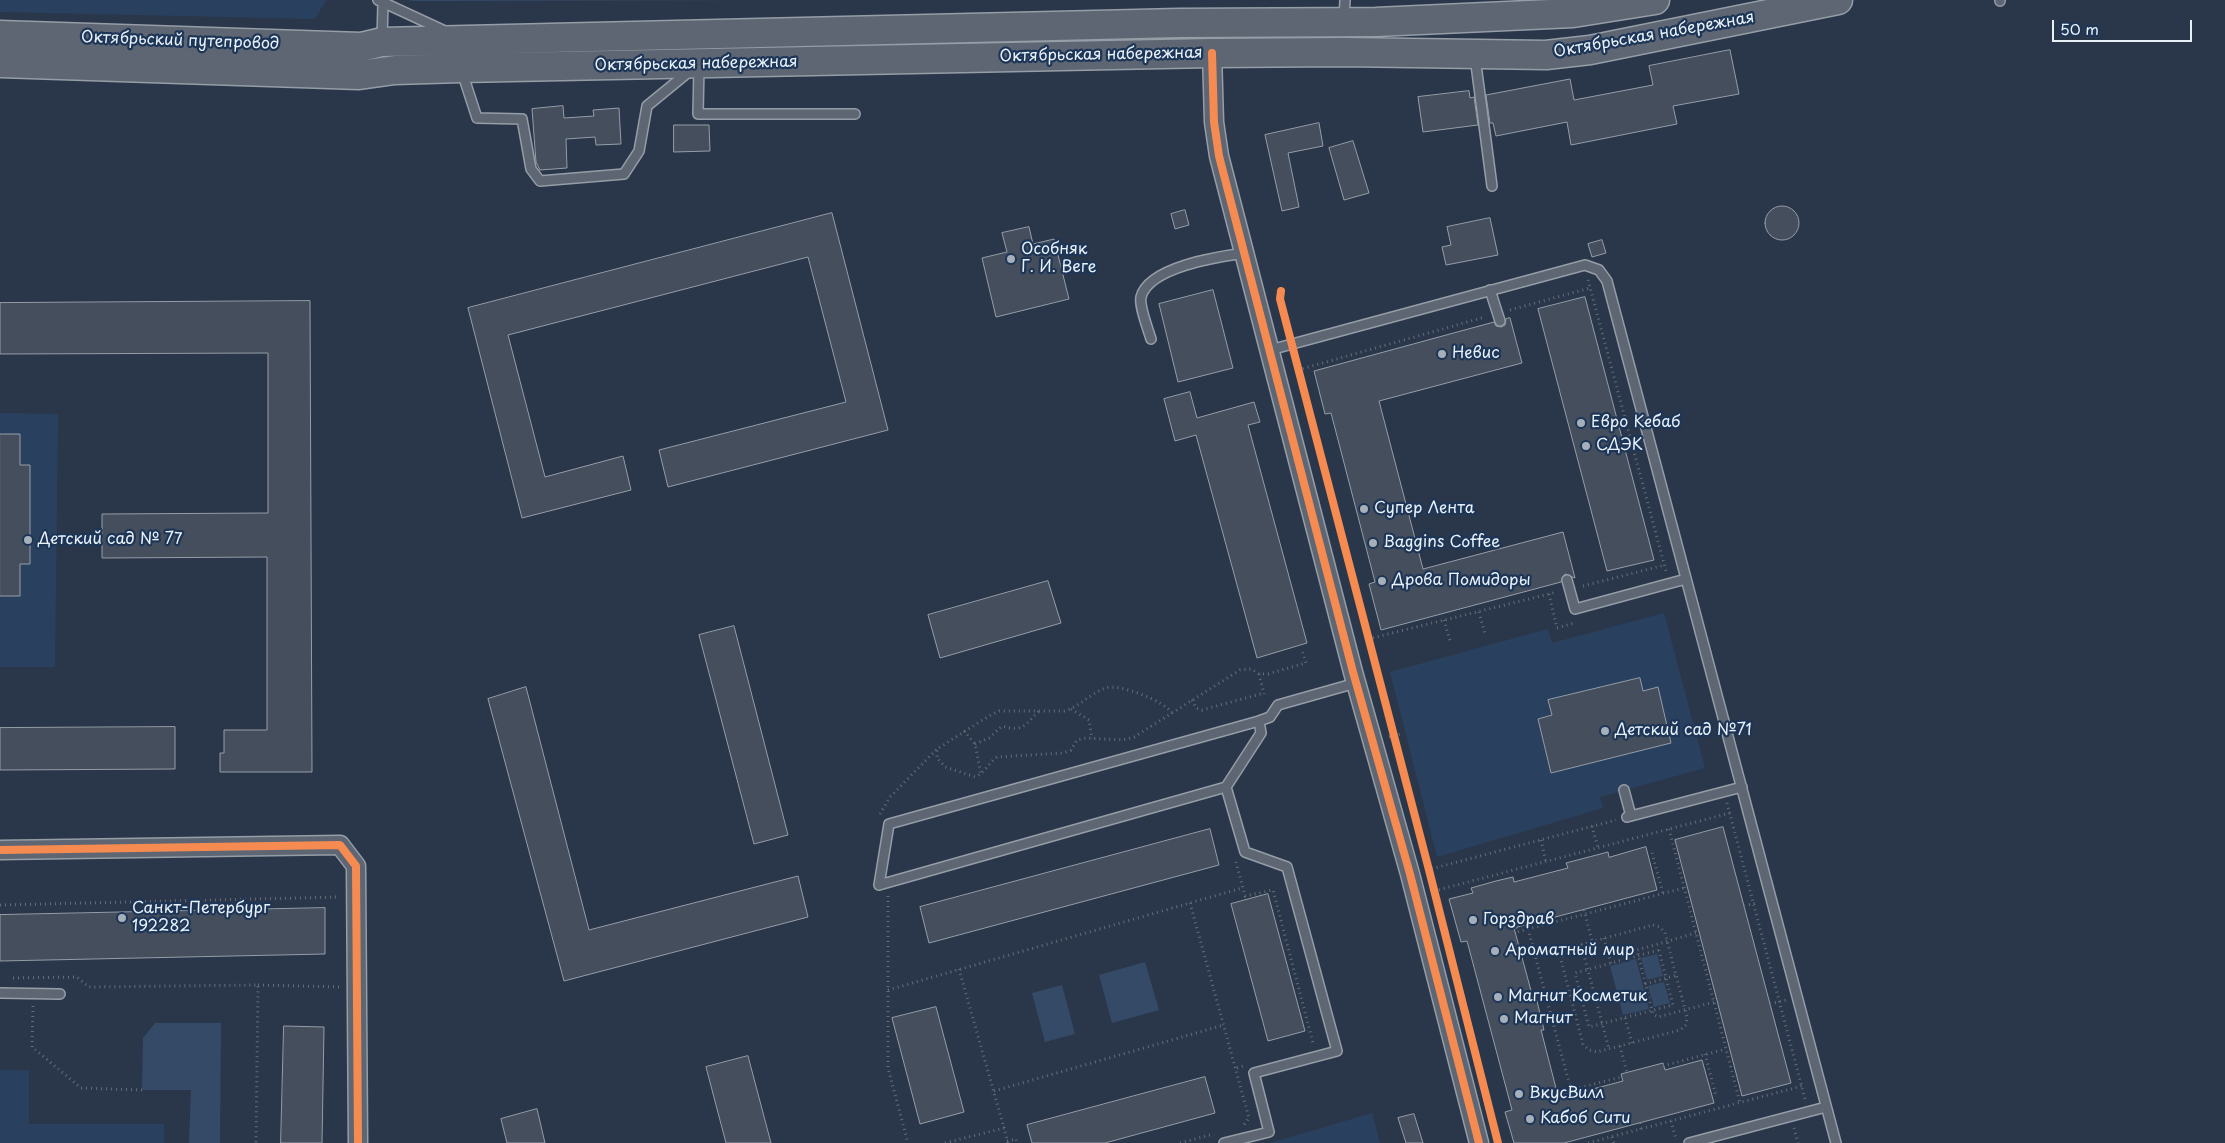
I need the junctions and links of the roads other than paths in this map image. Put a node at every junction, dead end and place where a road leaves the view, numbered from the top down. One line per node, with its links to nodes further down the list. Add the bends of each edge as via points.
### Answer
1 (1655, 0): 4 (main road, Октябрьская набережная, via 1573,13)
2 (1838, 0): 9 (main road, Октябрьская набережная, via 1590,50 1546,55)
3 (381, 1): 6 (lane); 7 (lane)
4 (1344, 11): 6 (main road, Октябрьская набережная, via 1179,23)
5 (0, 35): 7 (main road, Октябрьский путепровод)
6 (466, 40): 7 (main road, Октябрьская набережная)
7 (371, 44)
8 (1212, 53): 9 (main road, Октябрьская набережная); 11 (main road, Октябрьская набережная); 16 (street, via 1218,147)
9 (1475, 53): 15 (lane)
10 (0, 63): 13 (main road, Октябрьский путепровод)
11 (699, 64): 12 (main road, Октябрьская набережная); 12 (lane, via 647,106 639,152 624,174 540,181 531,169 522,119 476,118); 14 (lane, via 698,114)
12 (460, 68): 13 (main road, Октябрьская набережная, via 396,70)
13 (359, 76)
14 (855, 114)
15 (1492, 186)
16 (1244, 252): 19 (lane, via 1171,271 1158,276 1145,287 1140,300); 20 (street)
17 (1490, 290): 18 (lane); 20 (lane); 21 (lane, via 1585,265 1599,270 1607,281)
18 (1498, 317)
19 (1151, 339)
20 (1270, 350): 23 (street)
21 (1686, 579): 22 (lane, via 1575,610); 25 (lane)
22 (1568, 584)
23 (1356, 683): 24 (lane, via 1278,704 1270,717); 34 (street, via 1410,874)
24 (1259, 721): 26 (lane, via 1261,733); 26 (lane, via 889,824 879,885)
25 (1742, 786): 27 (lane, via 1629,817); 31 (lane)
26 (1226, 788): 33 (lane, via 1245,852 1287,867 1337,1051 1254,1073 1270,1132)
27 (1624, 790)
28 (0, 850): 32 (street, via 340,845 356,866)
29 (0, 993): 30 (lane)
30 (60, 994)
31 (1826, 1106): 35 (lane); 36 (lane)
32 (358, 1143)
33 (1224, 1143)
34 (1479, 1143)
35 (1689, 1143)
36 (1836, 1143)

